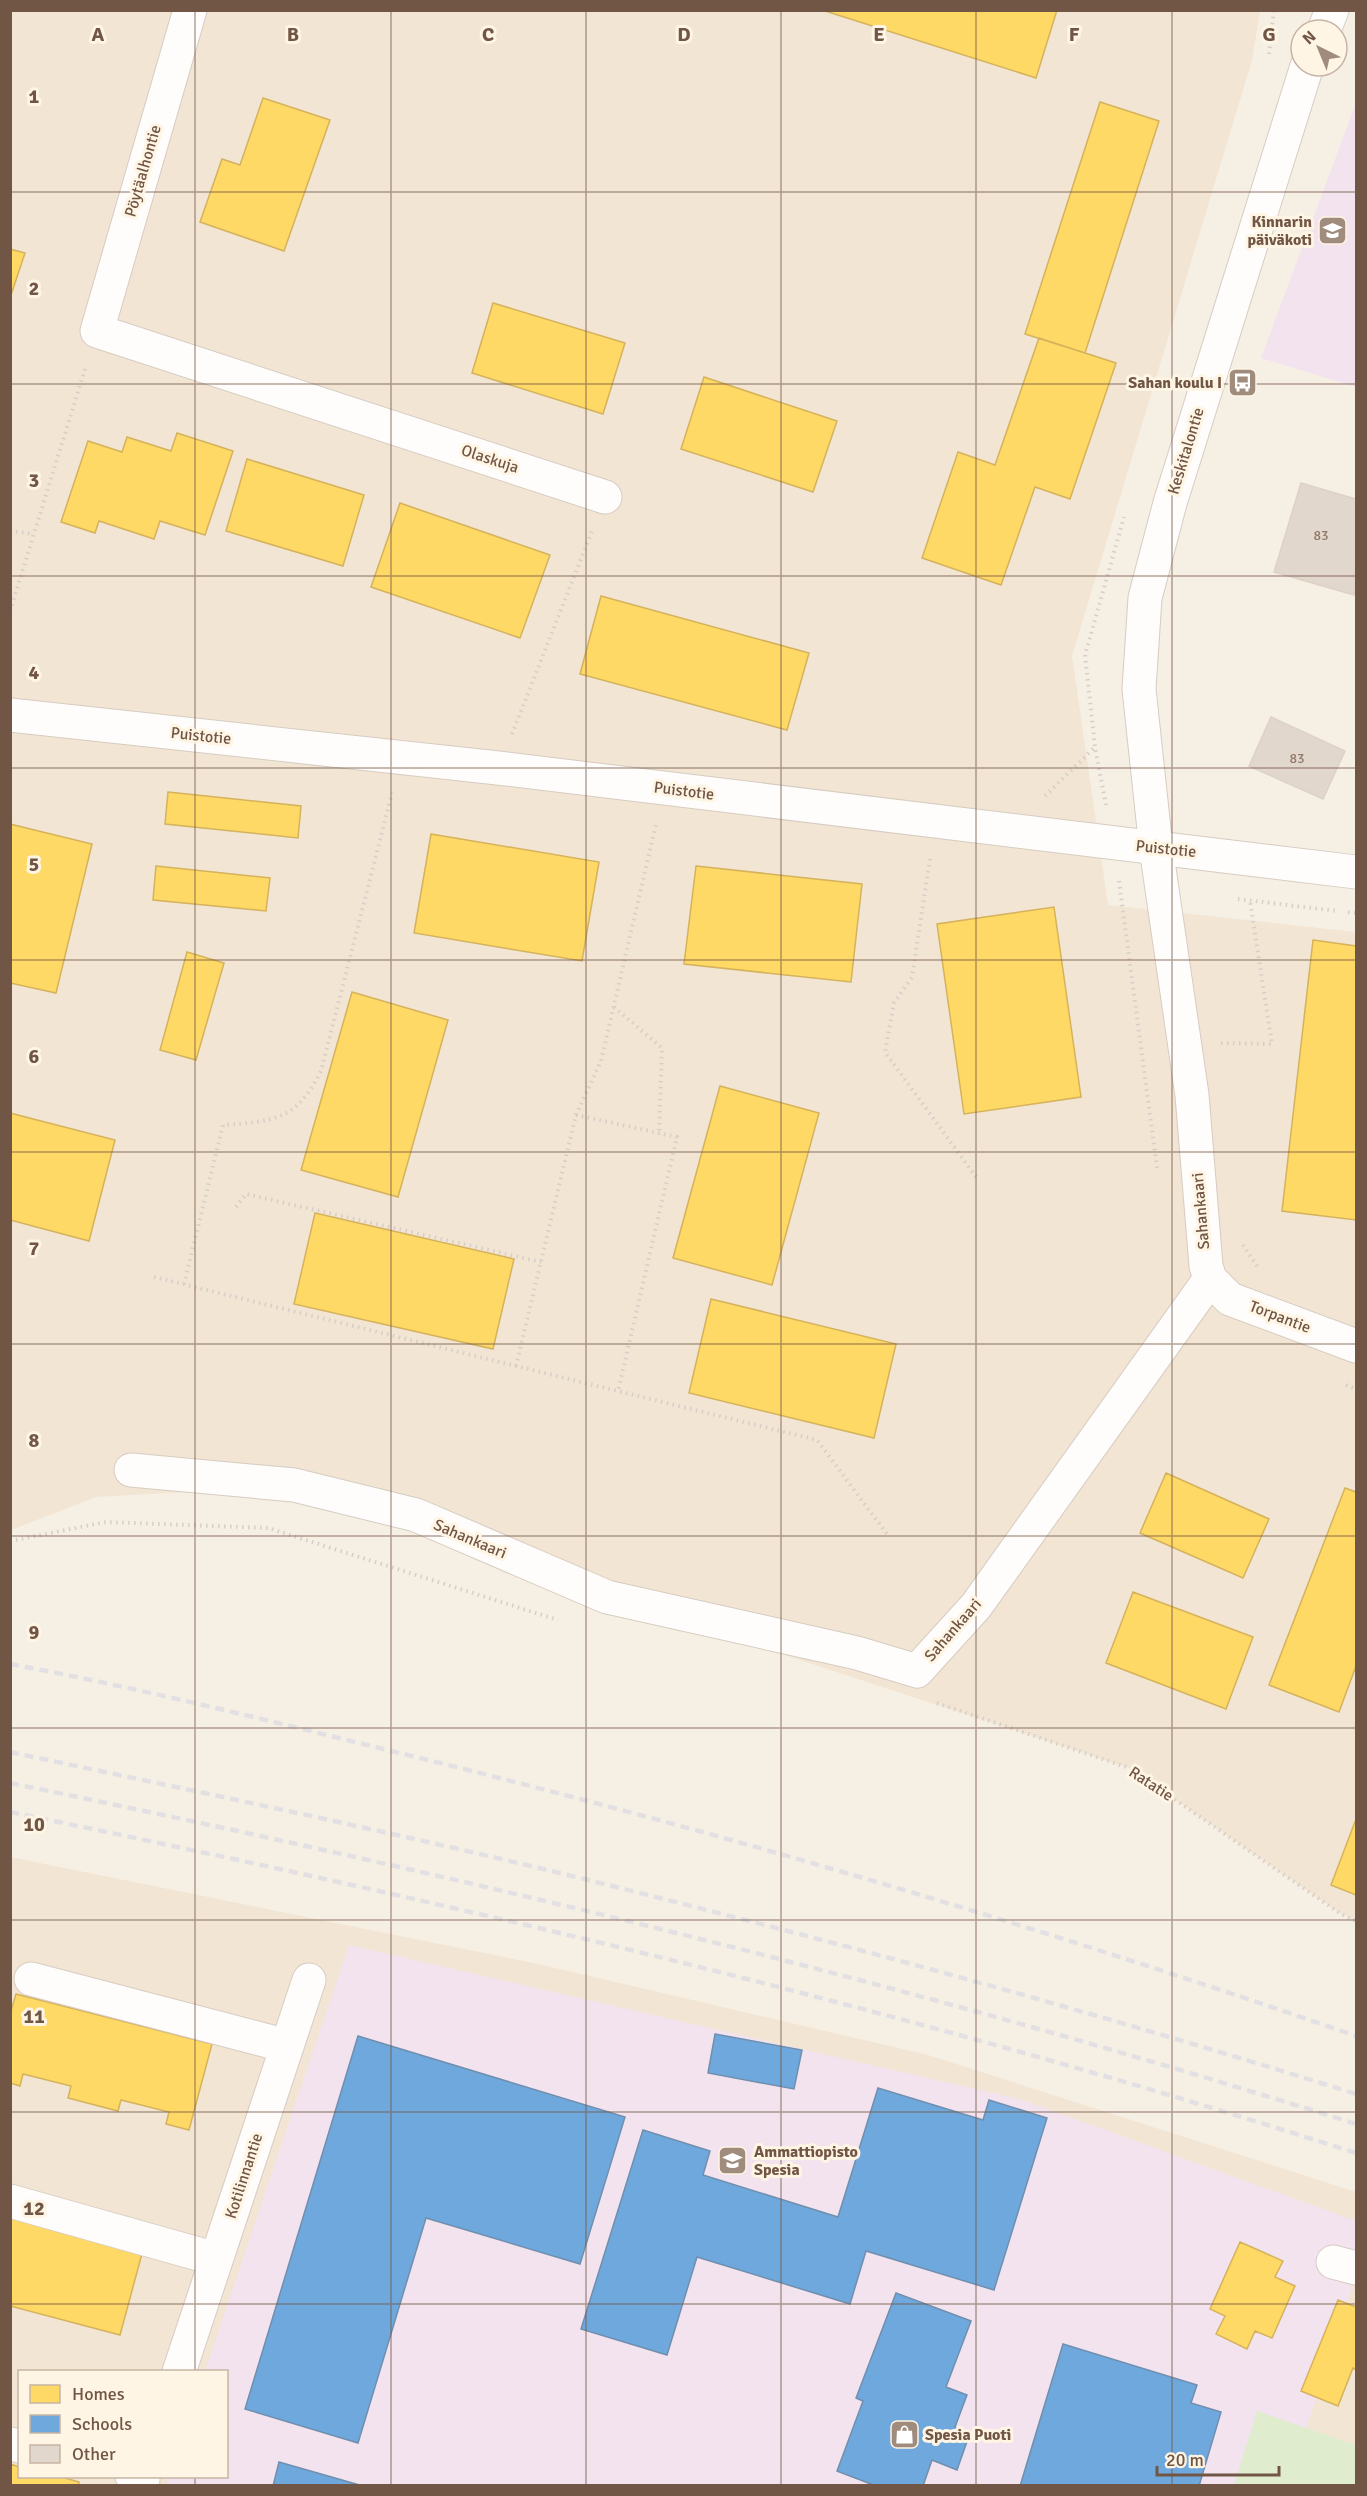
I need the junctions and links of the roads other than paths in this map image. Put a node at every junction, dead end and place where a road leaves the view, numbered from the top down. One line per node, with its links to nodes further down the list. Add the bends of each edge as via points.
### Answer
1 (190, 10): 3 (street, Pöytäalhontie)
2 (1303, 78): 6 (street, Keskitalontie, via 1170,503 1145,598 1139,688)
3 (97, 331): 4 (street, Olaskuja)
4 (605, 497)
5 (10, 715): 6 (street, Puistotie, via 498,768)
6 (1155, 848): 7 (street, Puistotie); 8 (street, Sahankaari, via 1192,1095)
7 (1356, 872)
8 (1210, 1279): 9 (street, Torpantie, via 1230,1299); 10 (street, Sahankaari, via 976,1606 917,1671 857,1653 607,1597 416,1515 294,1485)
9 (1356, 1346)
10 (131, 1470)
11 (31, 1979): 13 (street)
12 (309, 1980): 13 (street, Kotilinnantie)
13 (287, 2046): 15 (street, Kotilinnantie)
14 (10, 2201): 15 (street)
15 (216, 2259): 16 (street, Kotilinnantie)
16 (180, 2370)

